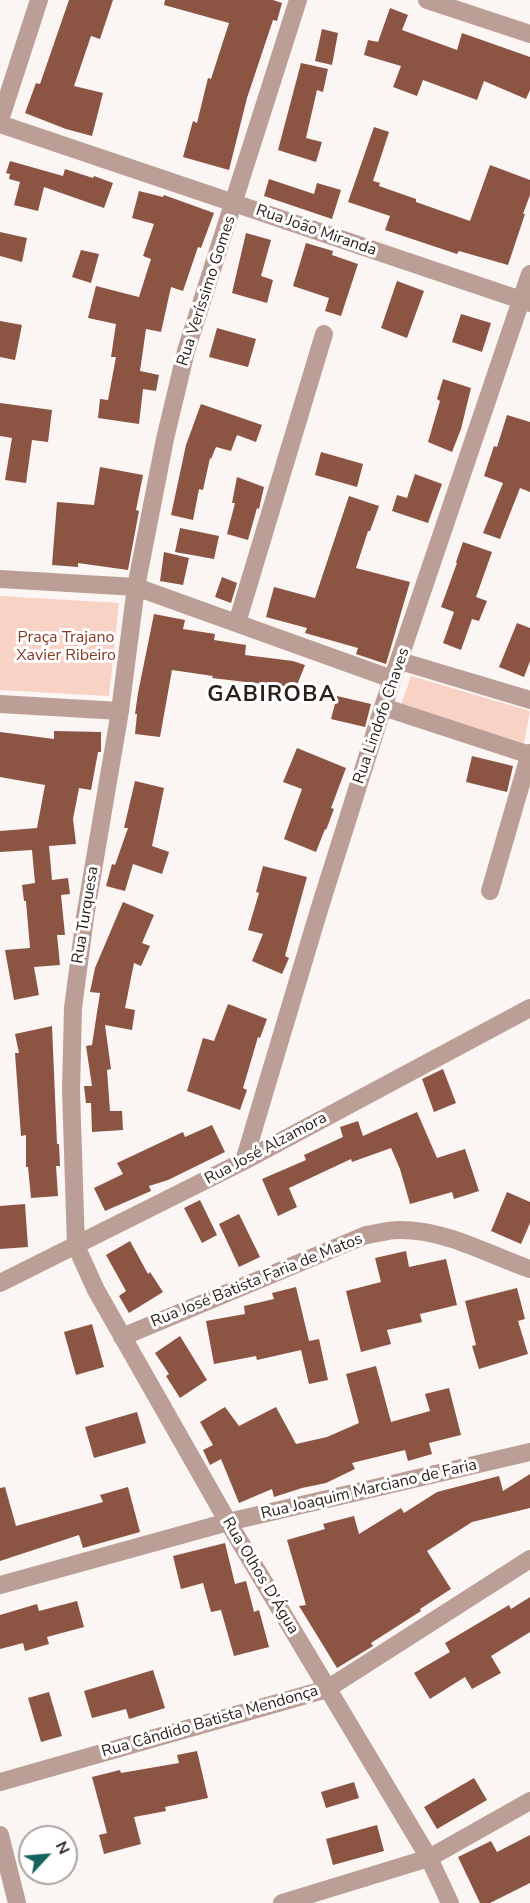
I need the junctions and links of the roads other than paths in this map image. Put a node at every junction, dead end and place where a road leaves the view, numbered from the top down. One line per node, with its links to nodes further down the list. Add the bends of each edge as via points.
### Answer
1 (39, 0): 5 (street)
2 (298, 0): 6 (street, Rua Veríssimo Gomes)
3 (427, 0): 4 (street)
4 (530, 34)
5 (0, 122): 6 (street, Rua João Miranda)
6 (235, 203): 8 (street, Rua João Miranda); 11 (street, Rua Veríssimo Gomes, via 186,351)
7 (530, 274): 8 (street, Rua Lindofo Chaves)
8 (526, 302): 13 (street, Rua Lindofo Chaves)
9 (324, 334): 12 (street)
10 (0, 579): 11 (street)
11 (136, 587): 12 (street); 18 (street, Rua Turquesa)
12 (237, 623): 14 (street)
13 (400, 661): 14 (street, Rua Lindofo Chaves); 15 (street)
14 (392, 679): 17 (street, Rua Lindofo Chaves)
15 (530, 700)
16 (0, 705): 18 (street)
17 (383, 707): 19 (street); 22 (street, Rua Lindofo Chaves)
18 (120, 711): 23 (street, Rua Turquesa, via 73,1008 71,1090)
19 (530, 755): 20 (street)
20 (490, 891)
21 (530, 1008): 22 (street, Rua José Alzamora)
22 (244, 1161): 23 (street, Rua José Alzamora)
23 (76, 1246): 25 (street, Rua José Alzamora); 26 (street, Rua Olhos D'Água)
24 (529, 1274): 26 (street, Rua José Batista Faria de Matos, via 461,1241 397,1230 366,1235)
25 (0, 1283)
26 (122, 1337): 28 (street, Rua Olhos D'Água)
27 (530, 1452): 28 (street, Rua Joaquim Marciano de Faria)
28 (228, 1522): 30 (street, Rua Joaquim Marciano de Faria); 31 (street, Rua Olhos D'Água)
29 (530, 1559): 31 (street, Rua Cândido Batista Mendonça)
30 (0, 1585)
31 (327, 1689): 32 (street, Rua Cândido Batista Mendonça); 35 (street, Rua Olhos D'Água)
32 (0, 1782)
33 (530, 1801): 35 (street)
34 (0, 1835): 36 (street)
35 (429, 1858): 37 (street); 38 (street, Rua Olhos D'Água)
36 (17, 1903)
37 (282, 1903)
38 (450, 1903)

